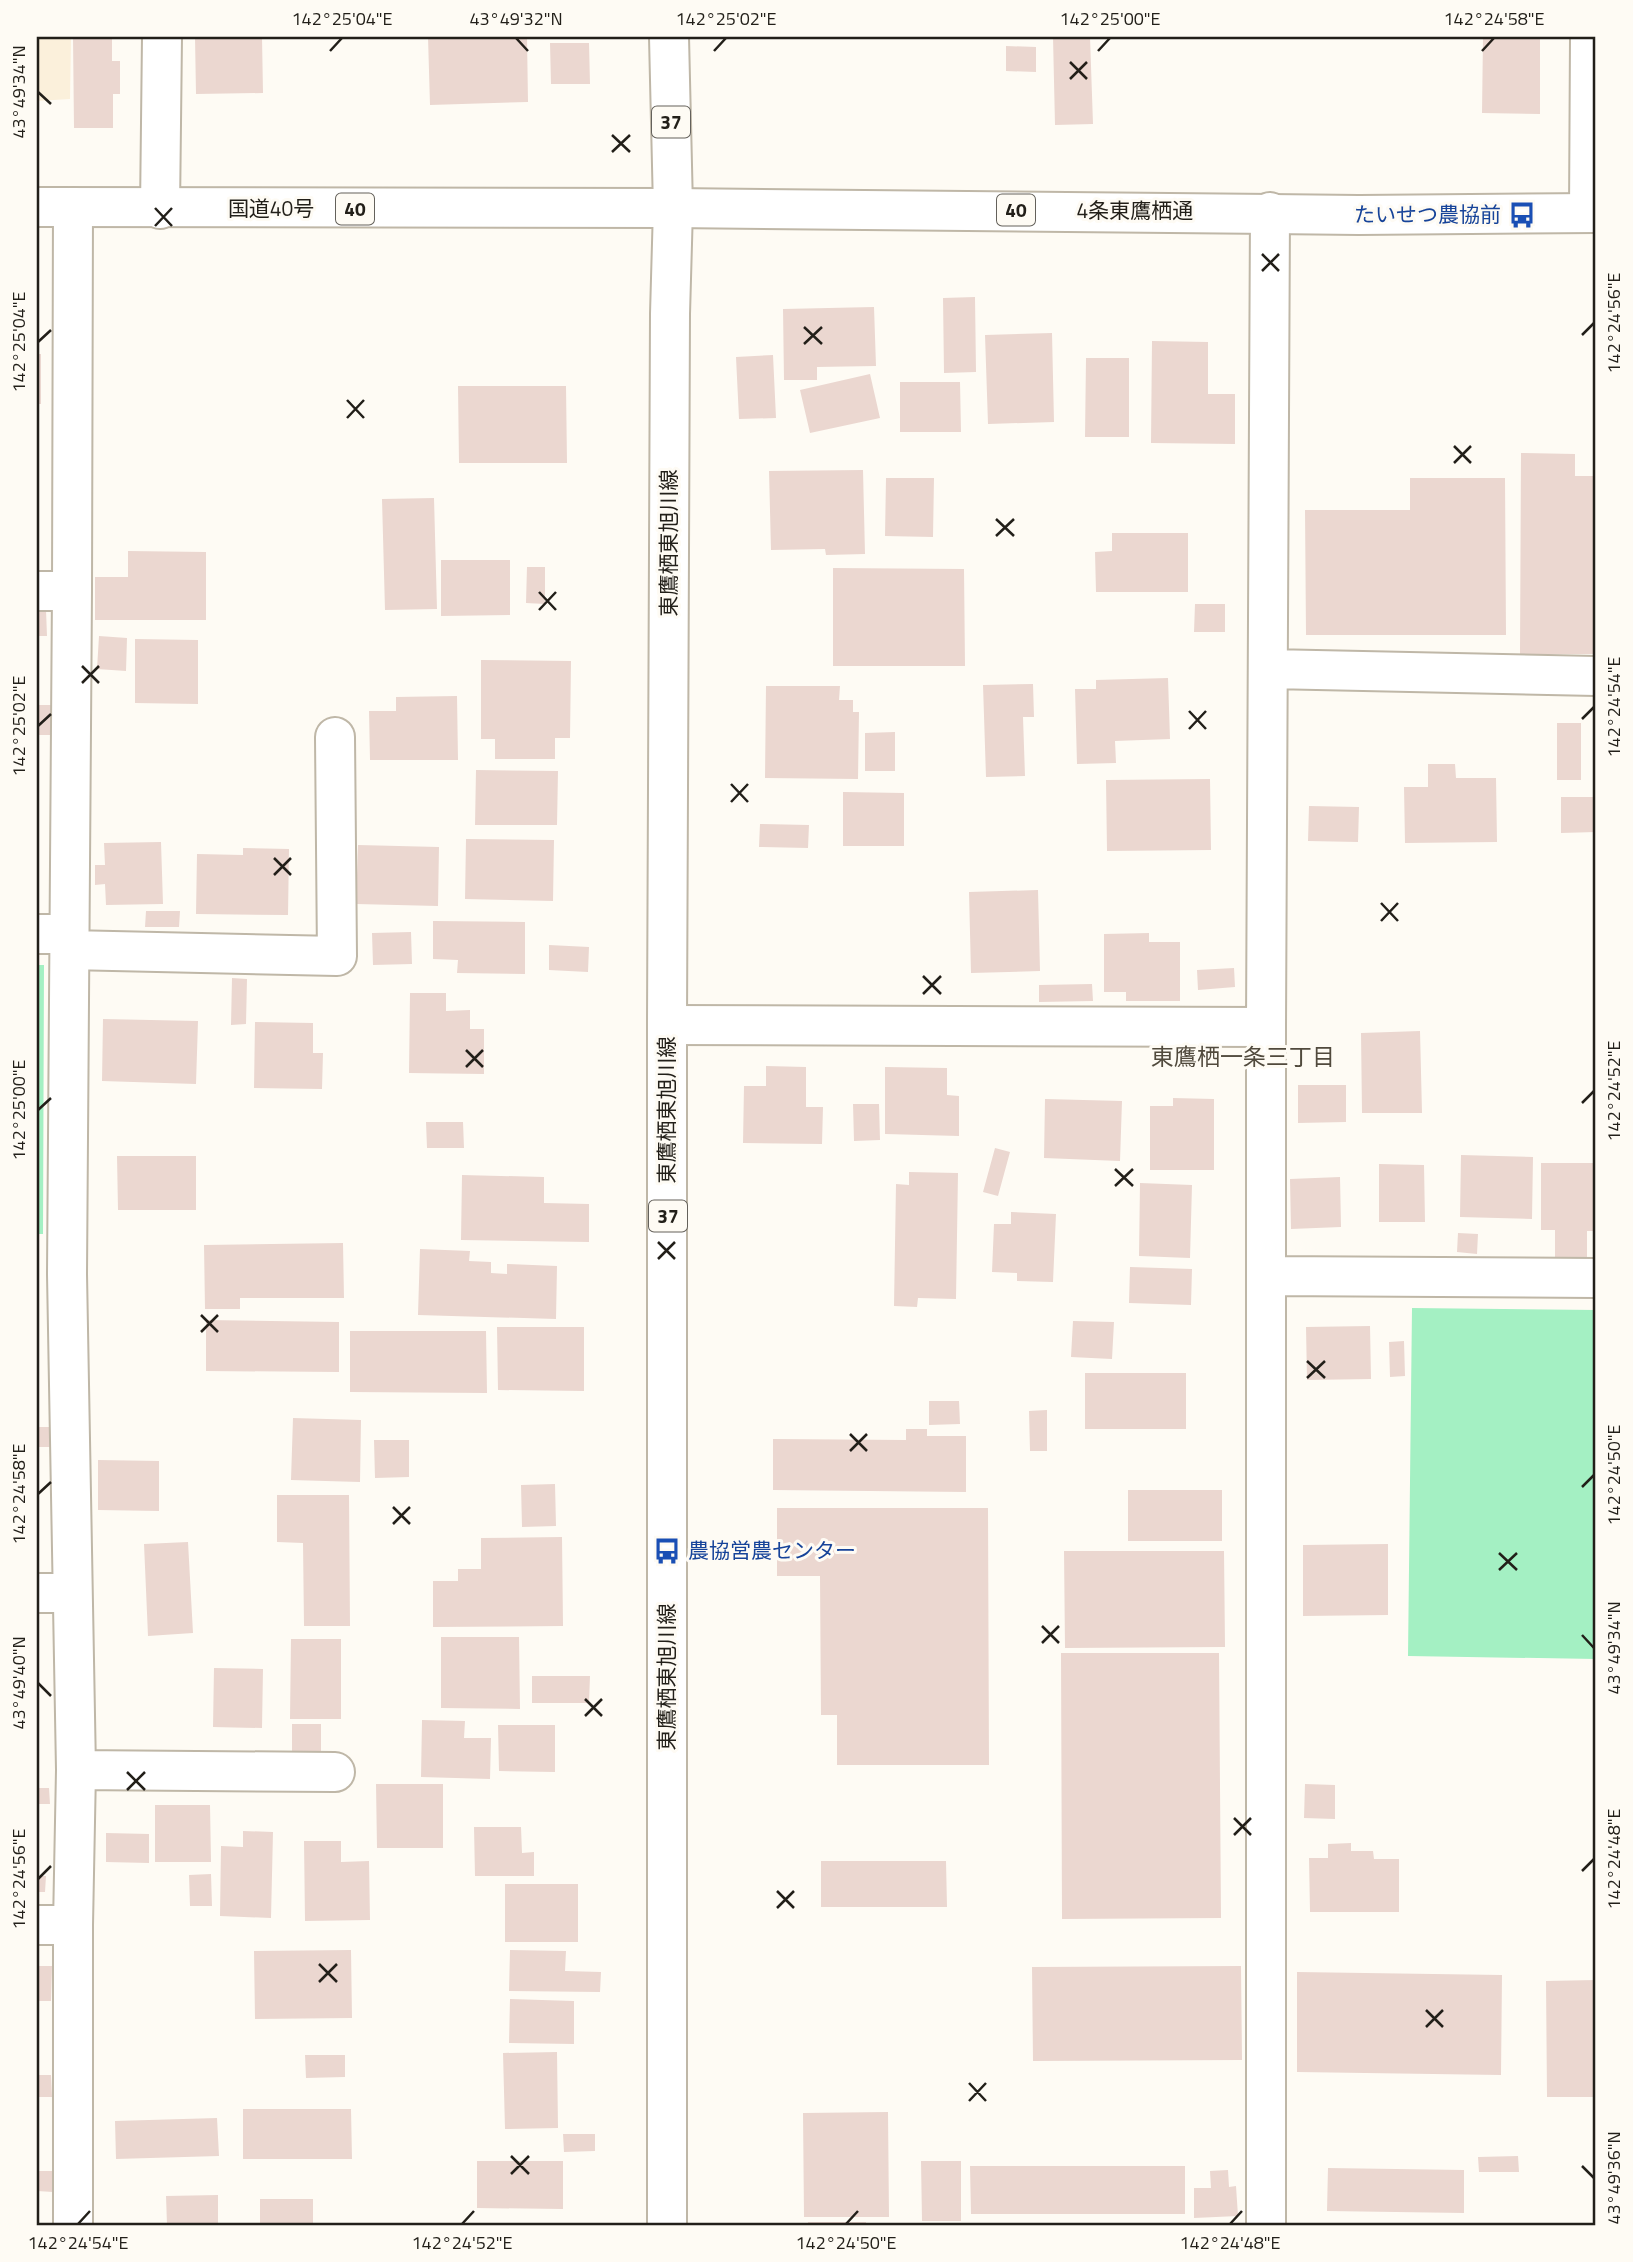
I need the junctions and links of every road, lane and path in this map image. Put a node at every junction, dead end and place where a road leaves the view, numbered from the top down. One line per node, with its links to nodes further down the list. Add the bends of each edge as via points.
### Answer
1 (162, 37): 6 (main road)
2 (669, 37): 5 (main road, 東鷹栖東旭川線 / 37)
3 (1590, 37): 8 (main road)
4 (55, 207): 6 (main road, 国道40号 / 40); 9 (main road)
5 (673, 208): 6 (main road, 国道40号 / 40); 7 (main road, 4条東鷹栖通 / 40); 14 (main road, 東鷹栖東旭川線 / 37)
6 (160, 209)
7 (1270, 212): 8 (main road, 4条東鷹栖通 / 40); 10 (main road)
8 (1592, 213)
9 (55, 591): 13 (main road)
10 (1268, 669): 11 (main road); 15 (main road)
11 (1596, 676)
12 (335, 737): 13 (main road, via 337,956)
13 (58, 939): 16 (main road)
14 (667, 1025): 15 (main road); 24 (main road, 東鷹栖東旭川線 / 37)
15 (1266, 1027): 17 (main road)
16 (52, 1274): 19 (main road)
17 (1266, 1276): 18 (main road); 25 (main road)
18 (1596, 1278)
19 (54, 1593): 20 (main road)
20 (76, 1770): 21 (main road); 22 (main road)
21 (335, 1772)
22 (55, 1925): 23 (main road)
23 (74, 2225)
24 (667, 2225)
25 (1266, 2225)

